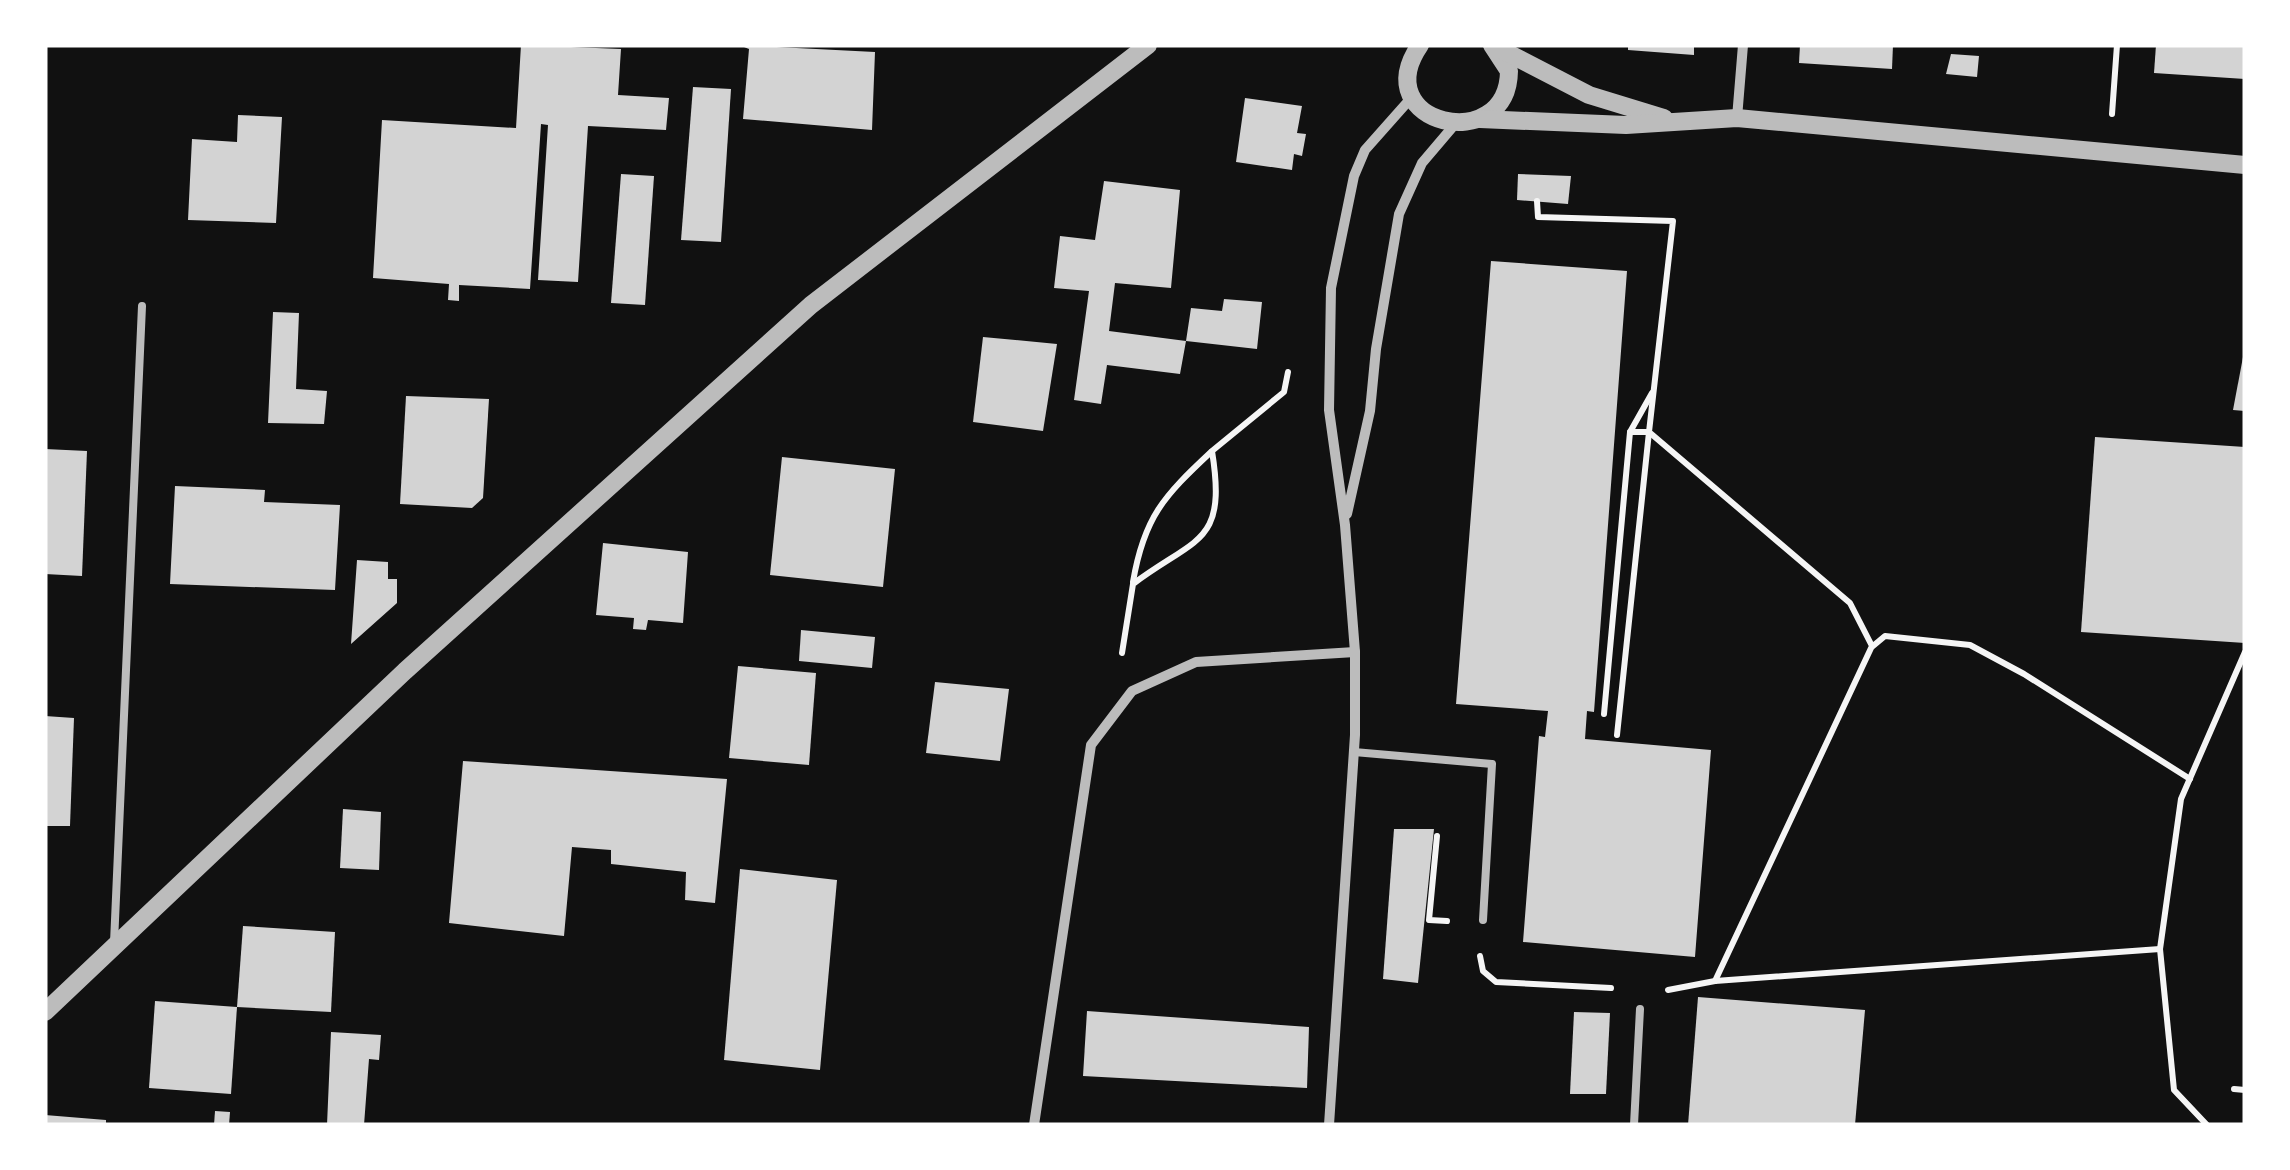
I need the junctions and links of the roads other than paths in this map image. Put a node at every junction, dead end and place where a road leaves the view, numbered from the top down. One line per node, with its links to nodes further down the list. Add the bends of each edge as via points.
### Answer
1 (1148, 45): 16 (street, via 811,305 404,672)
2 (1420, 45): 5 (street, via 1407,76)
3 (1492, 45): 6 (street, via 1506,62 1509,83); 8 (street, via 1589,95)
4 (1744, 45): 7 (street)
5 (1412, 97): 9 (street, via 1434,119); 12 (street, via 1365,150 1338,240 1330,410)
6 (1480, 118): 8 (street); 9 (street)
7 (1737, 118): 8 (street); 10 (street)
8 (1679, 122)
9 (1456, 123): 12 (street, via 1422,164 1400,214)
10 (2245, 165)
11 (142, 306): 16 (lane)
12 (1345, 525): 13 (street)
13 (1355, 652): 14 (street); 19 (street, via 1196,662 1132,692 1091,745)
14 (1354, 752): 15 (lane, via 1492,764); 20 (street)
15 (1483, 920)
16 (114, 947): 18 (street)
17 (1640, 1009): 21 (lane)
18 (45, 1012)
19 (1034, 1125)
20 (1329, 1125)
21 (1634, 1125)

